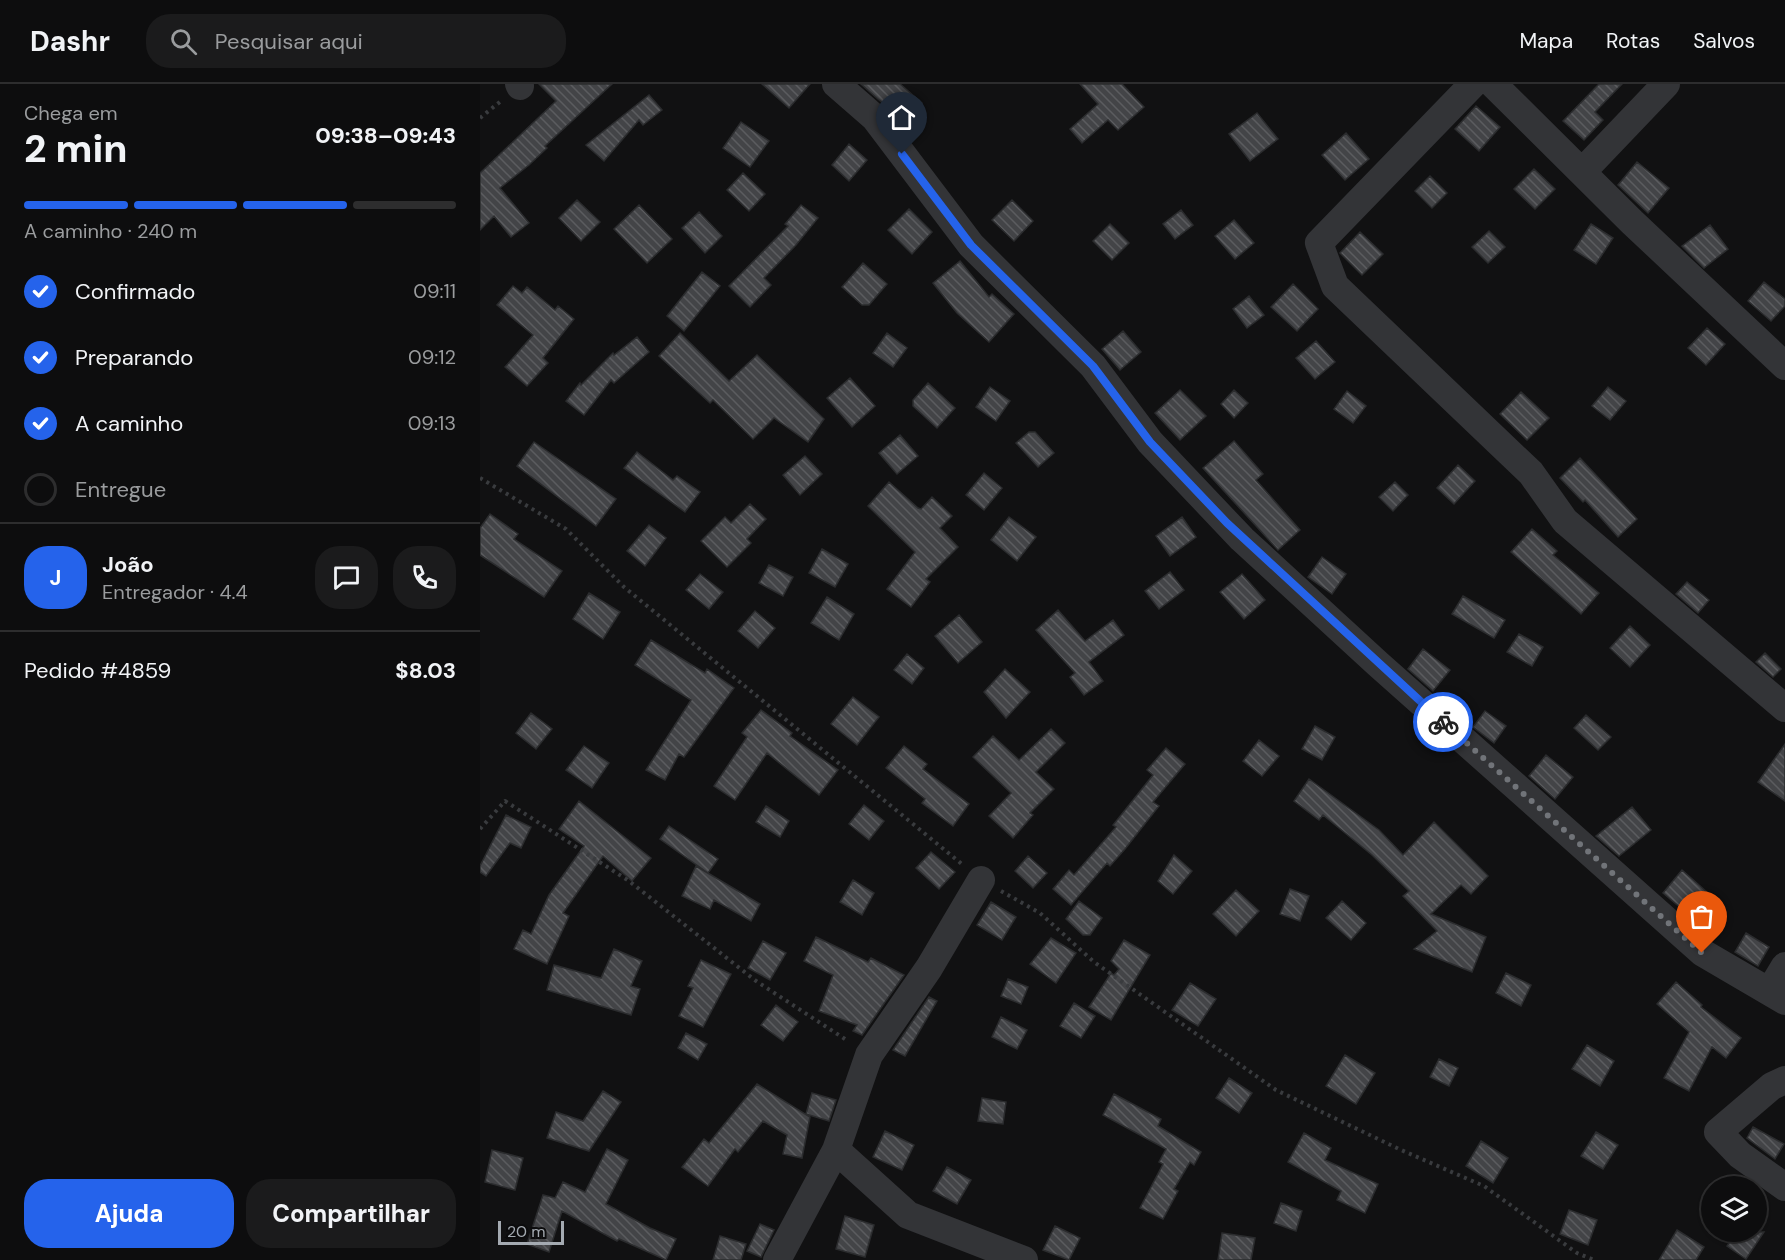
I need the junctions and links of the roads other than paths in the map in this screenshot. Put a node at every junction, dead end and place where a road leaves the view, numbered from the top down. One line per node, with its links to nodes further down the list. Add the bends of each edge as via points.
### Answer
1 (836, 84): 10 (street, via 875,117 971,245 1093,366 1150,442 1242,539 1702,953)
2 (1473, 84): 7 (street, via 1319,243 1335,286 1530,473 1564,521)
3 (1493, 84): 5 (street)
4 (1666, 84): 5 (street)
5 (1582, 172): 6 (street)
6 (1785, 366)
7 (1785, 708)
8 (981, 880): 12 (street, via 929,968 868,1055)
9 (1785, 966): 10 (street)
10 (1778, 996)
11 (1785, 1080): 13 (street, via 1772,1086 1718,1132 1740,1155)
12 (836, 1150): 14 (street); 15 (street, via 908,1215)
13 (1785, 1187)
14 (777, 1260)
15 (1024, 1260)

